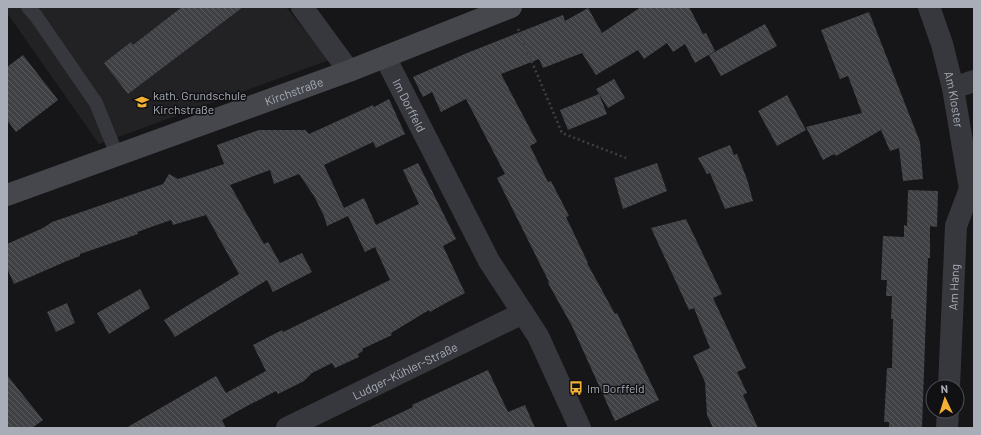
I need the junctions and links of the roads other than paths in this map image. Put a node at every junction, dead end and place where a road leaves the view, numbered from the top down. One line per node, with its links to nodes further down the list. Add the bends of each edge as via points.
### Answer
1 (28, 7): 9 (lane, via 96,103)
2 (302, 7): 6 (street)
3 (510, 7): 5 (street, Kirchstraße)
4 (929, 7): 8 (street, Am Kloster)
5 (385, 57): 6 (street, Kirchstraße); 12 (street, Im Dorffeld, via 489,261)
6 (350, 70): 9 (street, Kirchstraße)
7 (974, 81): 8 (street)
8 (953, 88): 10 (street, Am Kloster)
9 (117, 155): 11 (street, Kirchstraße)
10 (972, 190): 13 (street, Am Hang, via 956,226)
11 (7, 195)
12 (523, 313): 14 (street, Ludger-Kühler-Straße); 15 (street, Im Dorffeld, via 538,336)
13 (949, 379)
14 (287, 428)
15 (580, 428)

